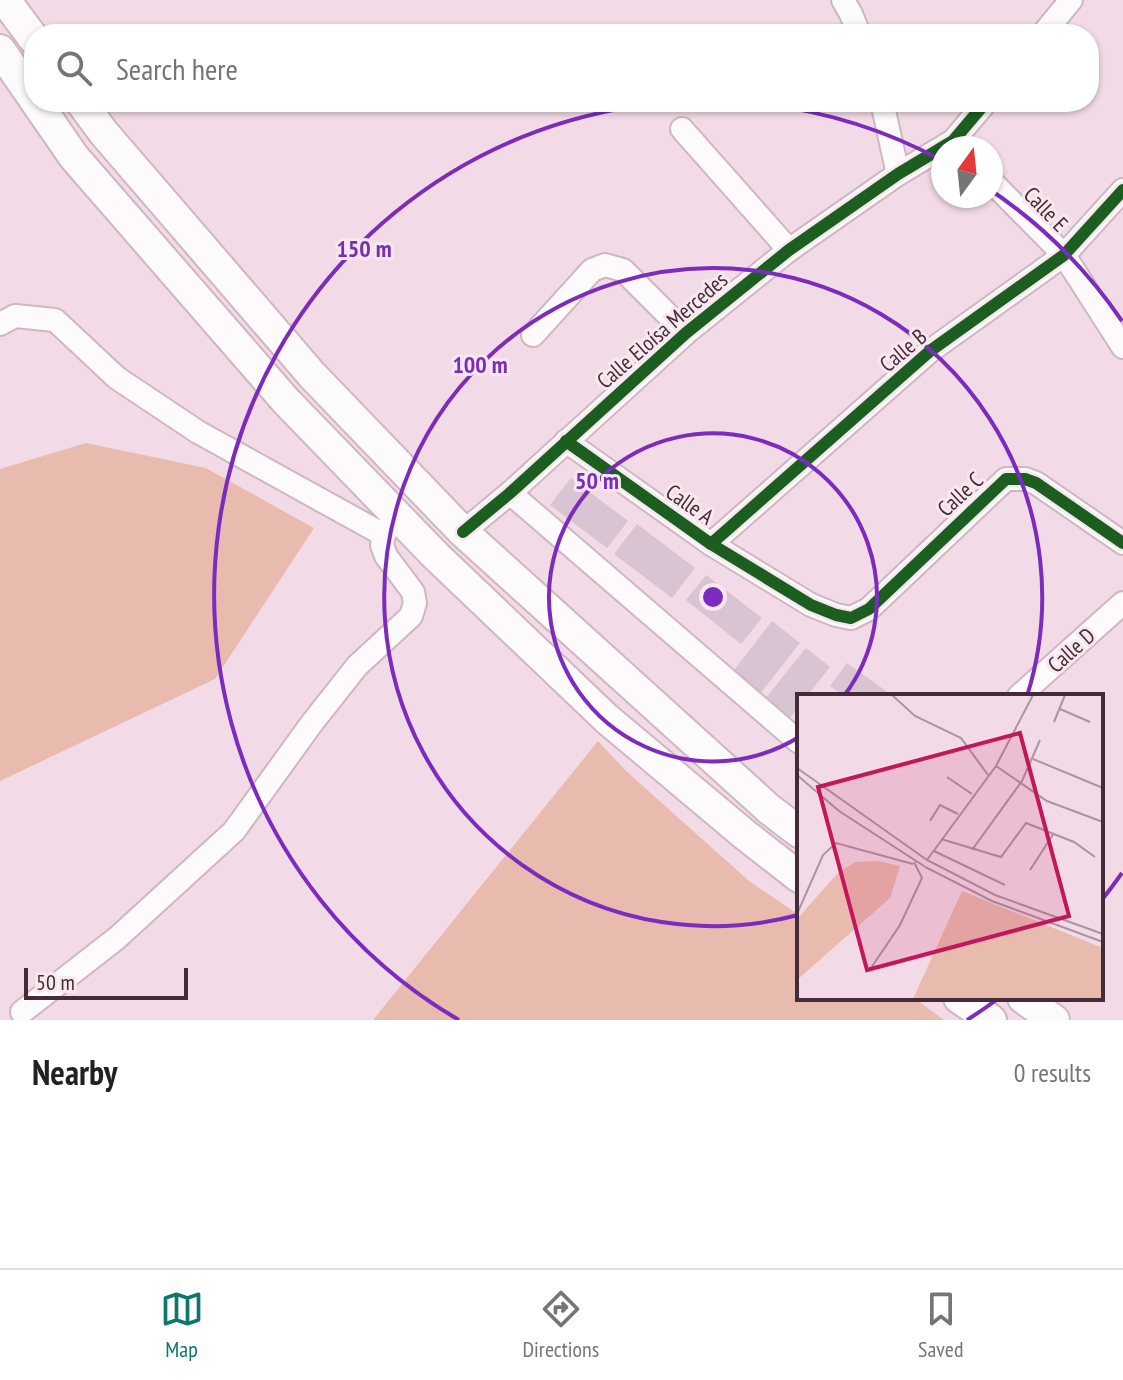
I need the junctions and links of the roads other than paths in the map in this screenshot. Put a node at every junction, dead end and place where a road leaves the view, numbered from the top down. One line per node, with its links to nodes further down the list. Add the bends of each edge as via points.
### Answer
1 (5, 0): 6 (main road)
2 (843, 0): 4 (street)
3 (1071, 0): 5 (street)
4 (855, 24)
5 (1051, 24)
6 (24, 26)
7 (0, 50): 8 (main road)
8 (24, 84)
9 (43, 112): 27 (main road, via 74,157)
10 (89, 112): 28 (main road, via 312,375)
11 (884, 112): 16 (street)
12 (979, 112): 14 (street, Calle Eloísa Mercedes)
13 (682, 129): 19 (street)
14 (962, 136)
15 (931, 158): 16 (street, Calle Eloísa Mercedes)
16 (898, 174): 19 (street, Calle Eloísa Mercedes)
17 (1123, 190): 20 (street, Calle B)
18 (1003, 193): 20 (street, Calle E)
19 (789, 250): 22 (street, Calle Eloísa Mercedes)
20 (1064, 255): 24 (street, Calle E); 30 (street, Calle B, via 930,351)
21 (0, 324): 27 (street, via 15,316 55,320 117,378 198,432)
22 (686, 333): 23 (street, via 623,270 605,265 592,270); 25 (street, Calle Eloísa Mercedes)
23 (533, 335)
24 (1123, 347)
25 (566, 441): 26 (street, Calle Eloísa Mercedes); 30 (street, Calle A)
26 (510, 493): 28 (street, Calle Eloísa Mercedes); 34 (street)
27 (390, 525): 36 (main road, via 453,574 607,719); 39 (street, via 382,545 413,592 411,616 357,666 234,831 117,938)
28 (463, 532): 35 (main road)
29 (1123, 543): 32 (street, Calle C, via 1036,483 1006,479 869,609 851,618)
30 (711, 544): 32 (street, Calle A)
31 (1123, 603): 33 (street, Calle D)
32 (836, 615)
33 (1021, 694)
34 (797, 740)
35 (797, 830)
36 (797, 875)
37 (962, 1000): 40 (main road)
38 (1026, 1000): 41 (main road)
39 (22, 1012)
40 (991, 1020)
41 (1054, 1020)

